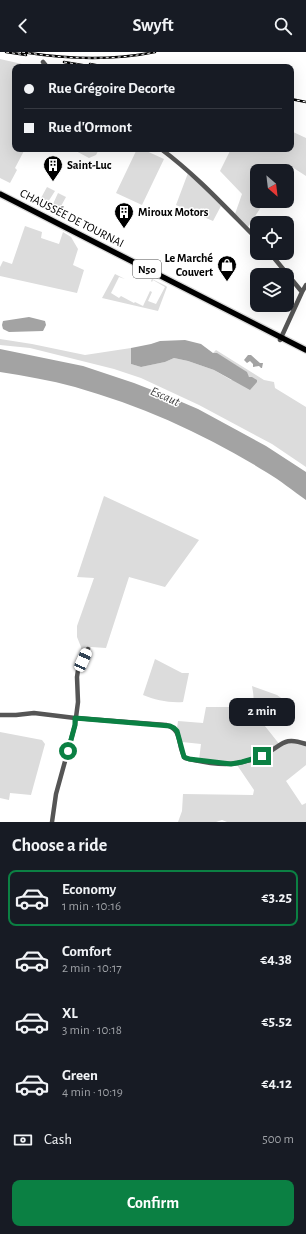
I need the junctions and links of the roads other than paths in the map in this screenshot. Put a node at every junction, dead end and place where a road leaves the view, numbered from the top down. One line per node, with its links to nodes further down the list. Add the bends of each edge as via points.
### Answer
1 (164, 152): 4 (street, via 192,174)
2 (0, 194): 8 (main road, CHAUSSÉE DE TOURNAI / N50)
3 (0, 198): 8 (main road, CHAUSSÉE DE TOURNAI / N50)
4 (250, 232)
5 (276, 260): 7 (street)
6 (306, 285): 7 (street)
7 (302, 292): 8 (street)
8 (280, 338): 9 (main road, CHAUSSÉE DE TOURNAI / N50); 10 (main road, CHAUSSÉE DE TOURNAI / N50)
9 (306, 350)
10 (306, 353)
11 (88, 649): 13 (street, via 78,670)
12 (0, 714): 13 (street, via 34,713)
13 (75, 718): 14 (street, via 170,726 177,731 186,758 208,762 237,763 262,756 290,740); 15 (street, via 56,794)
14 (306, 744)
15 (52, 822)

